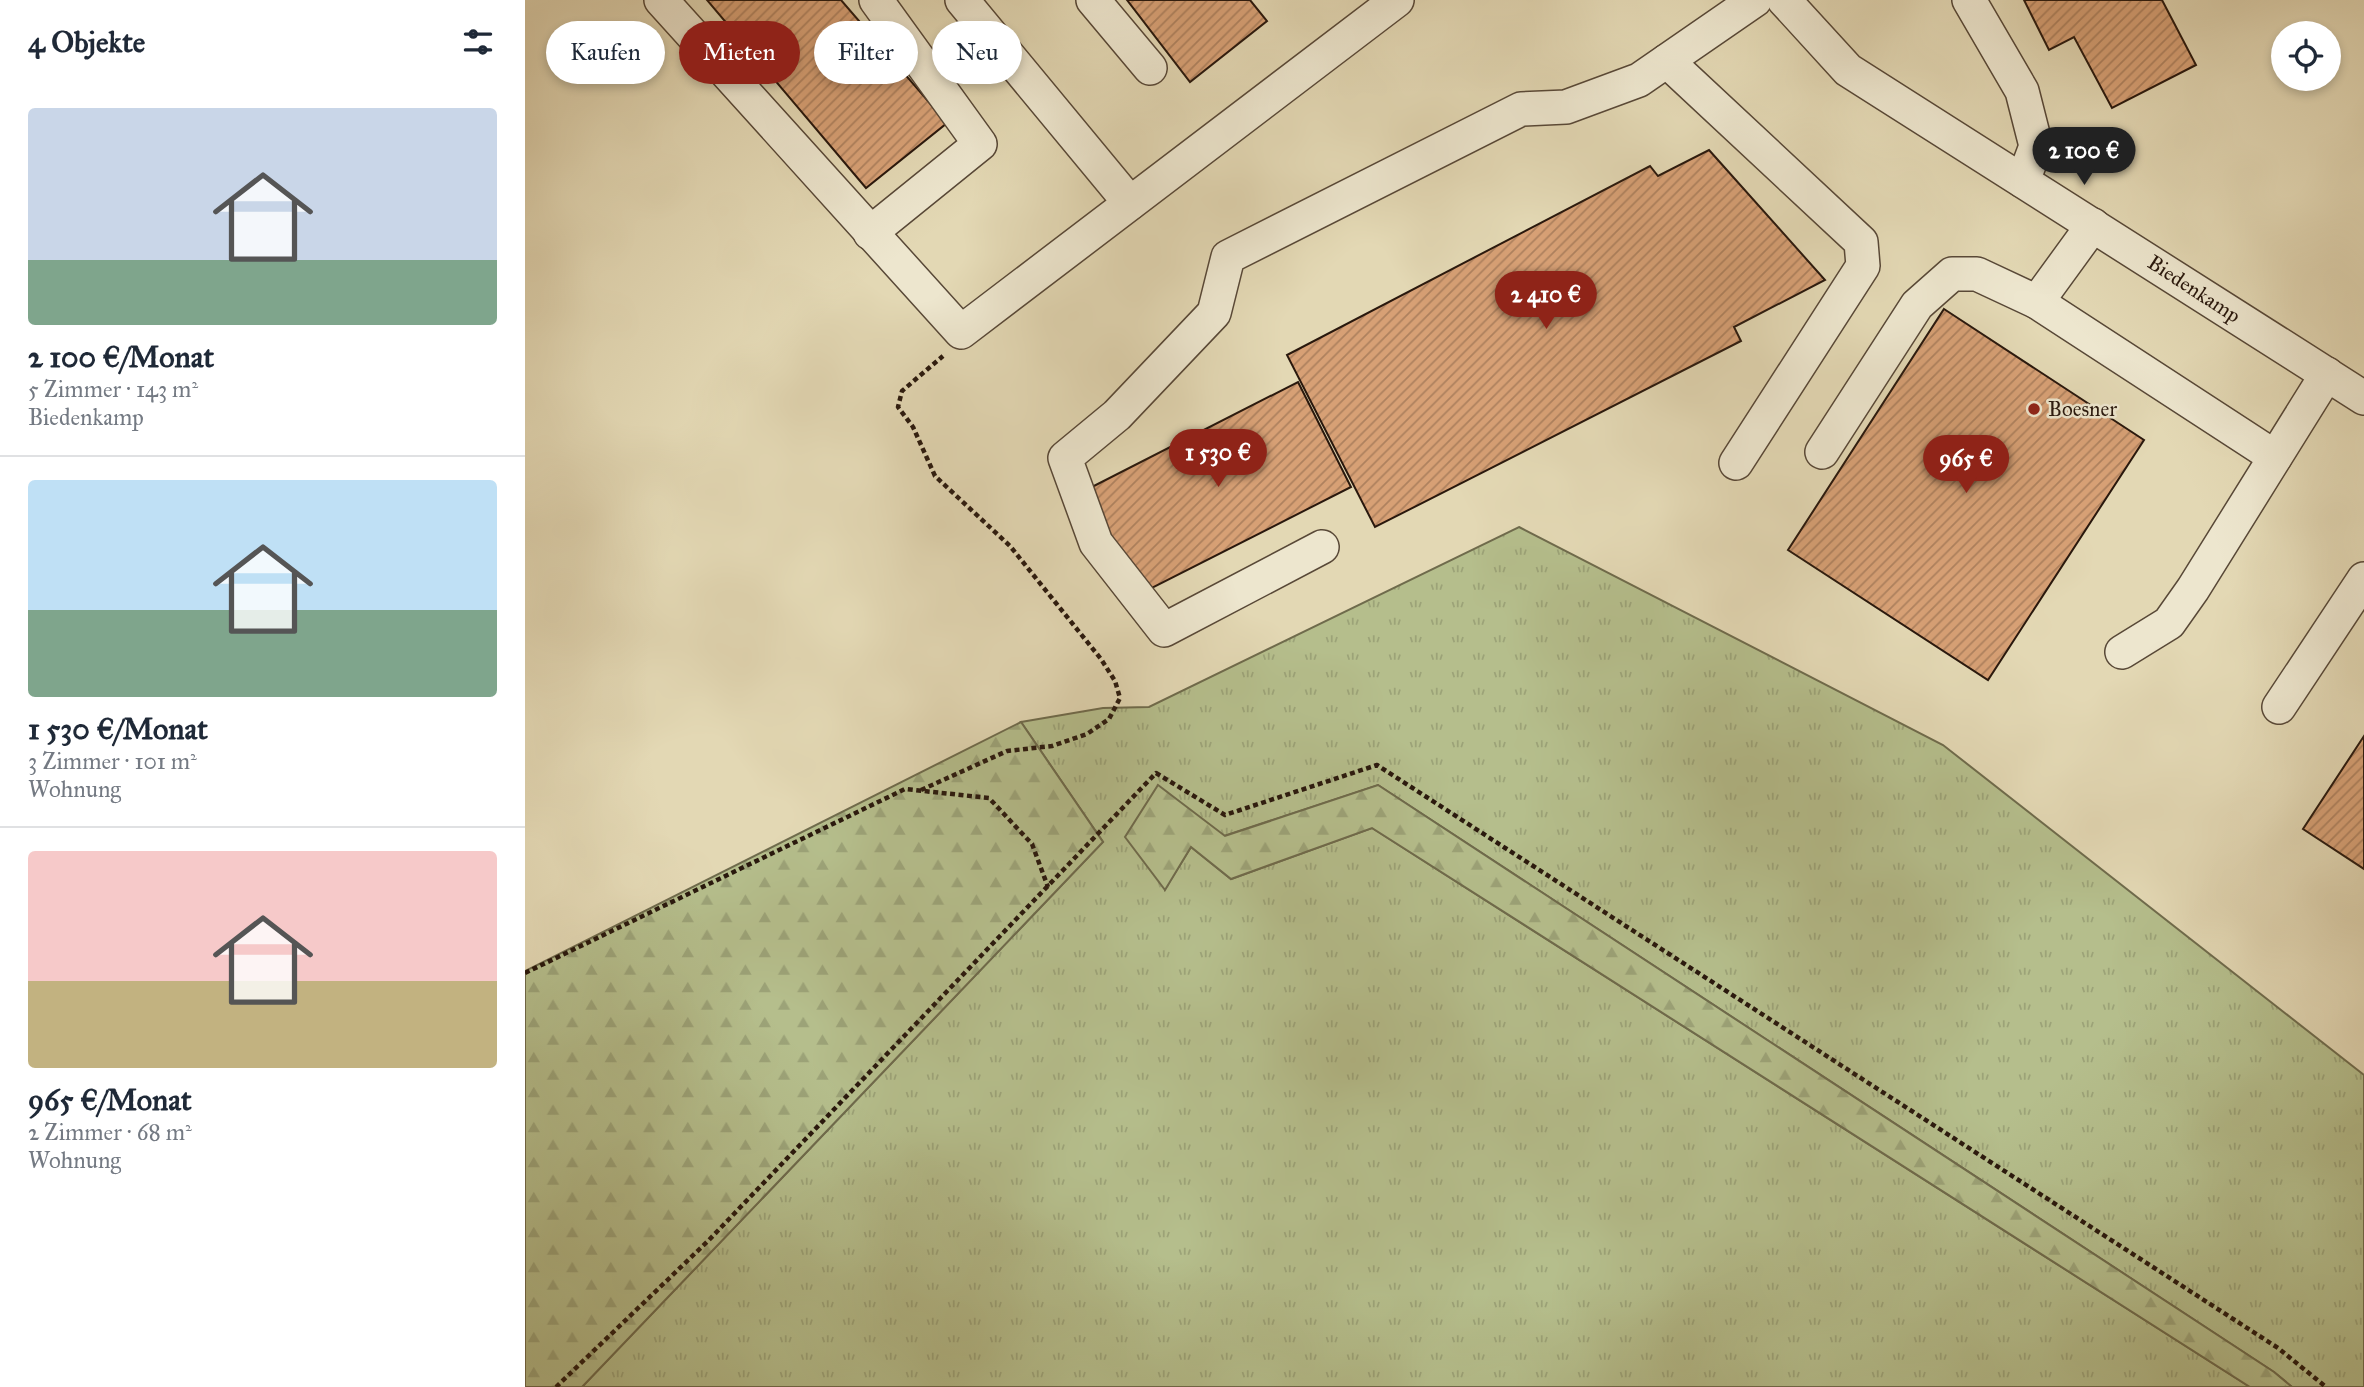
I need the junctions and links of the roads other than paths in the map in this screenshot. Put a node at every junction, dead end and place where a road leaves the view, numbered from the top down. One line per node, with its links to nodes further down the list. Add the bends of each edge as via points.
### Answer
1 (661, 0): 14 (street)
2 (876, 0): 14 (street, via 980,144)
3 (962, 0): 12 (street)
4 (1093, 0): 10 (street)
5 (1397, 0): 12 (street)
6 (1755, 0): 9 (street)
7 (1784, 0): 11 (street, Biedenkamp, via 1848,70)
8 (1969, 0): 11 (street, via 2022,91 2036,146)
9 (1667, 61): 20 (street, via 1861,242 1863,266); 21 (street, via 1639,80 1566,107 1521,109 1228,257 1213,313 1117,415 1065,458 1096,543 1164,630)
10 (1150, 68)
11 (2023, 181): 13 (street, Biedenkamp)
12 (1130, 203): 14 (street, via 961,332)
13 (2093, 225): 15 (street); 16 (street, Biedenkamp)
14 (870, 233)
15 (2037, 302): 18 (street, via 1977,274 1952,274 1917,305); 19 (street)
16 (2327, 374): 17 (street, Biedenkamp); 19 (street)
17 (2364, 398)
18 (1822, 452)
19 (2275, 457): 23 (street, via 2169,623)
20 (1736, 463)
21 (1322, 547)
22 (2364, 579): 24 (street)
23 (2122, 652)
24 (2279, 707)

